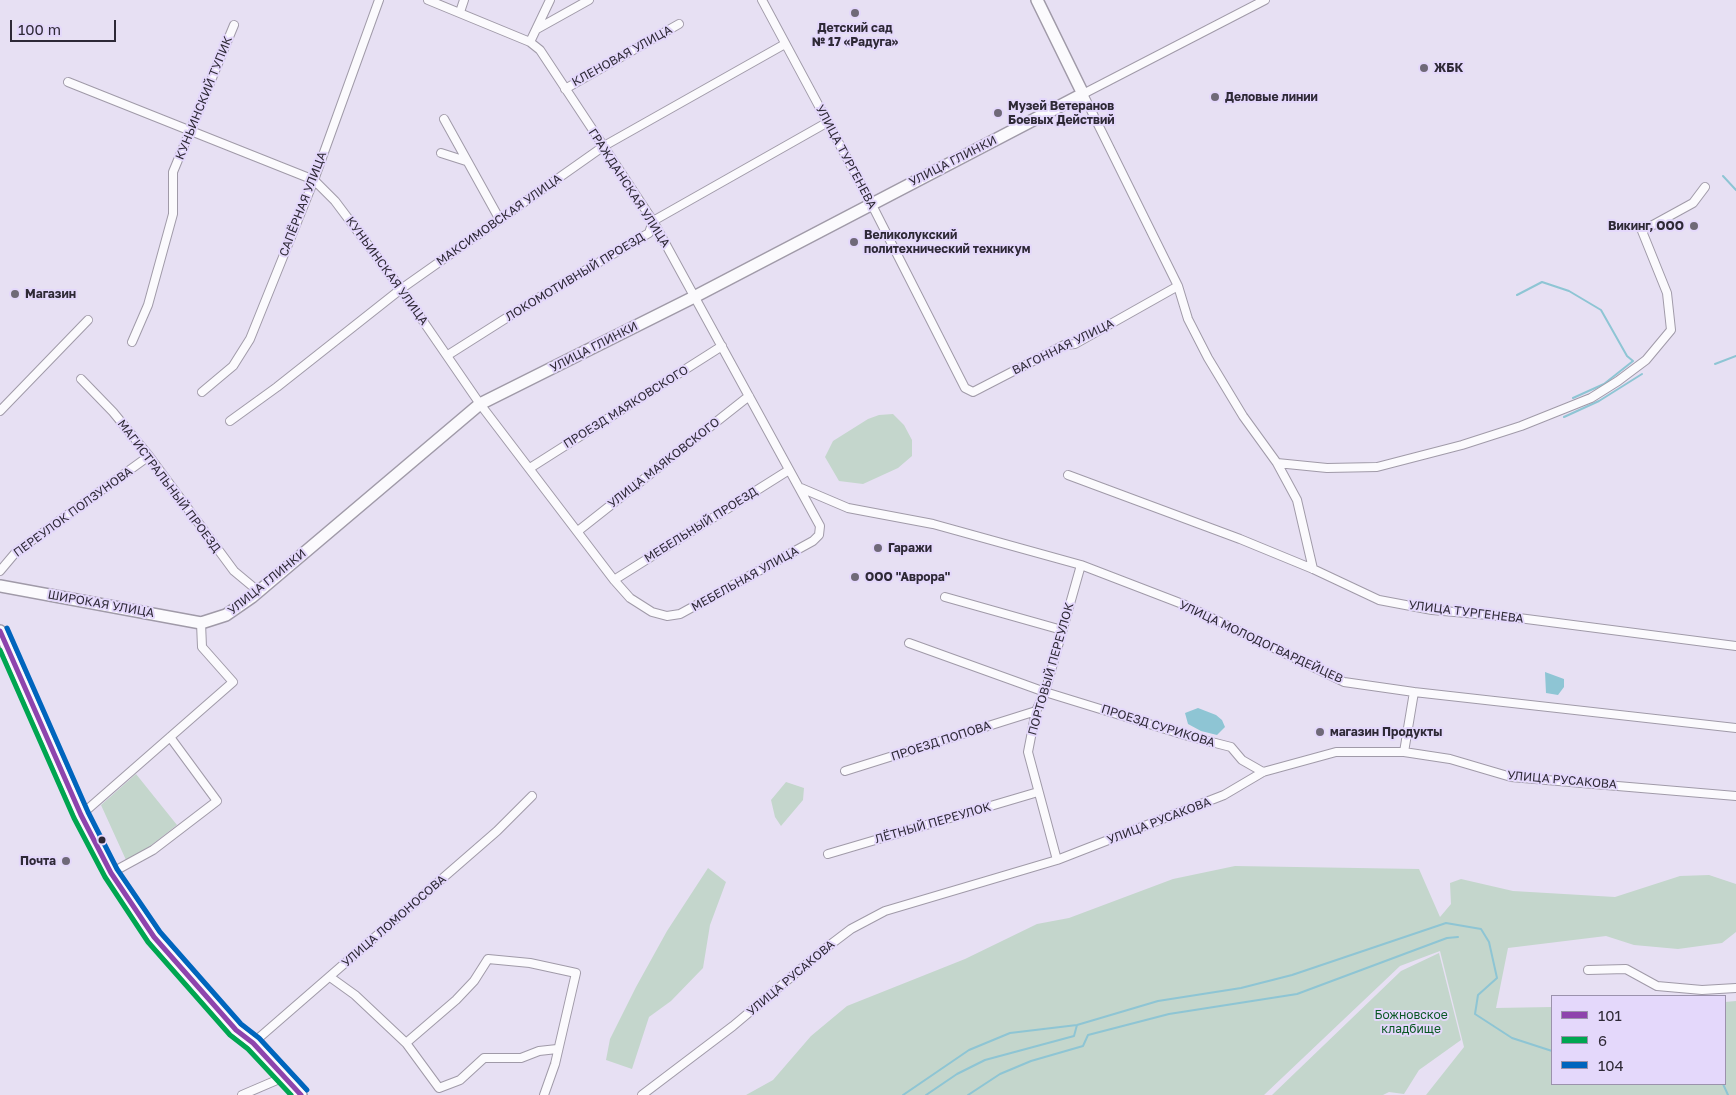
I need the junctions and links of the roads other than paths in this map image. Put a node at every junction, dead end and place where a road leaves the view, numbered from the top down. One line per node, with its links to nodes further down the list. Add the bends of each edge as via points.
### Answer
1 (379, 0): 24 (street, САПЁРНАЯ УЛИЦА)
2 (428, 0): 9 (street, ГРАЖДАНСКАЯ УЛИЦА)
3 (464, 0): 9 (street)
4 (550, 0): 12 (street)
5 (589, 0): 12 (street)
6 (762, 0): 14 (street, УЛИЦА ТУРГЕНЕВА)
7 (1037, 0): 17 (street)
8 (1265, 0): 17 (street, УЛИЦА ГЛИНКИ)
9 (460, 12): 13 (street, ГРАЖДАНСКАЯ УЛИЦА)
10 (679, 24): 16 (street, КЛЕНОВАЯ УЛИЦА)
11 (234, 25): 20 (street, КУНЬИНСКИЙ ТУПИК)
12 (537, 29): 13 (street)
13 (530, 42): 16 (street, ГРАЖДАНСКАЯ УЛИЦА, via 540,50)
14 (784, 44): 19 (street, УЛИЦА ТУРГЕНЕВА); 21 (street, МАКСИМОВСКАЯ УЛИЦА)
15 (68, 82): 20 (street, КУНЬИНСКАЯ УЛИЦА)
16 (565, 89): 21 (street, ГРАЖДАНСКАЯ УЛИЦА)
17 (1084, 94): 26 (street, УЛИЦА ГЛИНКИ); 29 (street)
18 (444, 119): 23 (street)
19 (828, 122): 26 (street, УЛИЦА ТУРГЕНЕВА); 28 (street, ЛОКОМОТИВНЫЙ ПРОЕЗД)
20 (189, 131): 24 (street, КУНЬИНСКАЯ УЛИЦА); 33 (street, КУНЬИНСКИЙ ТУПИК, via 173,172 173,214 148,305)
21 (604, 146): 27 (street, МАКСИМОВСКАЯ УЛИЦА); 28 (street, ГРАЖДАНСКАЯ УЛИЦА)
22 (441, 153): 23 (street)
23 (466, 161): 27 (street)
24 (314, 180): 30 (street, КУНЬИНСКАЯ УЛИЦА, via 335,201); 37 (street, САПЁРНАЯ УЛИЦА, via 250,339 233,366)
25 (1705, 187): 44 (street, via 1693,203 1642,231 1667,293 1671,330 1646,360 1618,382 1591,398 1521,426 1377,467 1326,468)
26 (871, 204): 31 (street, УЛИЦА ГЛИНКИ); 38 (street, УЛИЦА ТУРГЕНЕВА, via 965,388)
27 (500, 220): 30 (street, МАКСИМОВСКАЯ УЛИЦА)
28 (653, 221): 31 (street, ГРАЖДАНСКАЯ УЛИЦА); 35 (street, ЛОКОМОТИВНЫЙ ПРОЕЗД, via 649,233)
29 (1178, 286): 38 (street, ВАГОННАЯ УЛИЦА, via 1075,344 1064,345); 44 (street, via 1188,319 1208,358 1243,416)
30 (401, 289): 35 (street, КУНЬИНСКАЯ УЛИЦА); 42 (street, МАКСИМОВСКАЯ УЛИЦА)
31 (694, 297): 34 (street, ГРАЖДАНСКАЯ УЛИЦА); 40 (street, УЛИЦА ГЛИНКИ)
32 (88, 320): 41 (street)
33 (132, 342)
34 (722, 346): 39 (street, ГРАЖДАНСКАЯ УЛИЦА); 45 (street, ПРОЕЗД МАЯКОВСКОГО)
35 (448, 355): 40 (street, КУНЬИНСКАЯ УЛИЦА)
36 (81, 379): 43 (street, МАГИСТРАЛЬНЫЙ ПРОЕЗД)
37 (202, 392)
38 (973, 392)
39 (749, 396): 46 (street, ГРАЖДАНСКАЯ УЛИЦА); 49 (street, УЛИЦА МАЯКОВСКОГО)
40 (480, 404): 45 (street, КУНЬИНСКАЯ УЛИЦА); 56 (street, УЛИЦА ГЛИНКИ)
41 (0, 411)
42 (230, 421)
43 (149, 456): 53 (street, ПЕРЕУЛОК ПОЛЗУНОВА, via 16,552); 56 (street, МАГИСТРАЛЬНЫЙ ПРОЕЗД, via 234,571)
44 (1277, 463): 52 (street, via 1297,500)
45 (530, 468): 49 (street, КУНЬИНСКАЯ УЛИЦА)
46 (789, 470): 48 (street, ГРАЖДАНСКАЯ УЛИЦА); 54 (street, МЕБЕЛЬНЫЙ ПРОЕЗД)
47 (1068, 475): 52 (street, УЛИЦА ТУРГЕНЕВА)
48 (801, 488): 50 (street, ГРАЖДАНСКАЯ УЛИЦА, via 820,526); 51 (street, УЛИЦА МОЛОДОГВАРДЕЙЦЕВ, via 848,508 933,524)
49 (578, 531): 54 (street, КУНЬИНСКАЯ УЛИЦА)
50 (819, 535): 58 (street, МЕБЕЛЬНАЯ УЛИЦА, via 694,607)
51 (1081, 565): 61 (street, ПОРТОВЫЙ ПЕРЕУЛОК); 65 (street, УЛИЦА МОЛОДОГВАРДЕЙЦЕВ, via 1185,605 1344,682)
52 (1313, 569): 63 (street, УЛИЦА ТУРГЕНЕВА, via 1379,600 1432,610 1511,616)
53 (0, 571)
54 (614, 580): 58 (street, КУНЬИНСКАЯ УЛИЦА, via 630,598 652,612)
55 (0, 586): 59 (street, ШИРОКАЯ УЛИЦА)
56 (258, 591): 59 (street, УЛИЦА ГЛИНКИ, via 226,615)
57 (945, 597): 61 (street)
58 (667, 616)
59 (202, 623): 68 (street, via 202,647 233,682)
60 (0, 630): 75 (street)
61 (1062, 630): 64 (street, ПОРТОВЫЙ ПЕРЕУЛОК)
62 (909, 643): 64 (street)
63 (1736, 646)
64 (1045, 692): 66 (street, ПОРТОВЫЙ ПЕРЕУЛОК); 71 (street, ПРОЕЗД СУРИКОВА, via 1231,747 1242,760)
65 (1414, 692): 67 (street, УЛИЦА МОЛОДОГВАРДЕЙЦЕВ); 69 (street)
66 (1036, 711): 70 (street, ПРОЕЗД ПОПОВА); 72 (street, ПОРТОВЫЙ ПЕРЕУЛОК, via 1028,752)
67 (1736, 728)
68 (170, 738): 75 (street); 78 (street, via 217,801 153,850)
69 (1404, 752): 71 (street, УЛИЦА РУСАКОВА, via 1336,752); 74 (street, УЛИЦА РУСАКОВА, via 1450,759 1511,778)
70 (845, 772)
71 (1263, 772): 77 (street, УЛИЦА РУСАКОВА, via 1224,795)
72 (1038, 792): 76 (street, ЛЁТНЫЙ ПЕРЕУЛОК); 77 (street, ПОРТОВЫЙ ПЕРЕУЛОК)
73 (532, 796): 80 (street, УЛИЦА ЛОМОНОСОВА, via 497,831)
74 (1736, 796)
75 (81, 815): 78 (street)
76 (828, 854)
77 (1056, 860): 89 (street, УЛИЦА РУСАКОВА, via 885,911 851,929)
78 (111, 873): 82 (street, via 154,937 236,1030)
79 (1588, 970): 81 (street, via 1626,969 1657,986 1702,990)
80 (330, 977): 82 (street, УЛИЦА ЛОМОНОСОВА); 83 (street)
81 (1736, 988)
82 (253, 1043): 85 (street)
83 (406, 1043): 84 (street, via 439,1088 460,1080 484,1058 521,1058 539,1051); 84 (street, via 456,1000 488,959 530,963 576,973)
84 (557, 1050): 88 (street)
85 (284, 1077): 86 (street); 87 (street)
86 (242, 1095)
87 (301, 1095)
88 (544, 1095)
89 (642, 1095)

